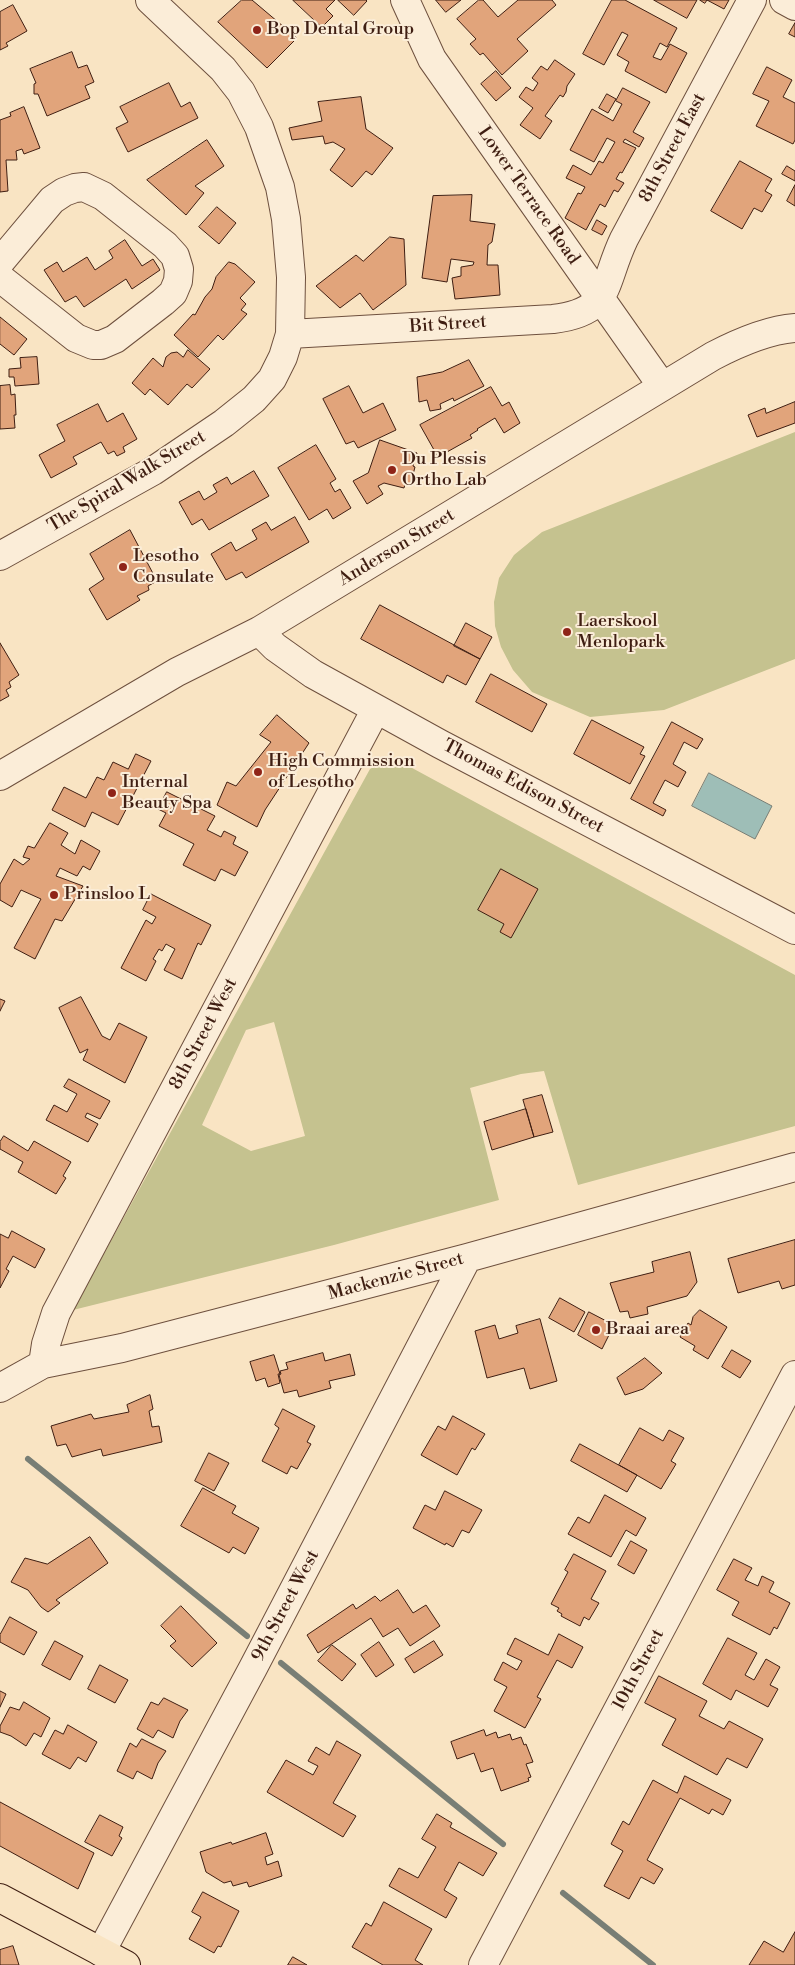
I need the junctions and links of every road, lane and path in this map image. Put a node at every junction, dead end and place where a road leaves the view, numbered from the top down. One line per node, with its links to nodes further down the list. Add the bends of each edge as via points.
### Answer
1 (150, 0): 10 (street, The Spiral Walk Street, via 223,69 241,92 259,127 280,187 286,219 291,277)
2 (405, 0): 8 (street, Lower Terrace Road, via 432,59)
3 (752, 0): 8 (street, 8th Street East, via 624,239)
4 (784, 0): 5 (street)
5 (795, 6)
6 (0, 262): 7 (street, via 52,200 64,192 84,187 103,196 166,245 175,256 179,269 173,292 163,302 115,338 93,346 76,338)
7 (0, 278)
8 (601, 299): 10 (street, Bit Street, via 579,314 553,319); 11 (street, Lower Terrace Road)
9 (795, 328): 11 (street, Anderson Street, via 768,333 729,348)
10 (290, 334): 12 (street, The Spiral Walk Street, via 272,379 254,399 224,423 153,471)
11 (662, 386): 13 (street, Anderson Street)
12 (6, 546)
13 (260, 632): 14 (street, Thomas Edison Street, via 313,674); 15 (street, Anderson Street, via 177,672)
14 (376, 709): 16 (street, Thomas Edison Street); 19 (street, 8th Street West, via 56,1313)
15 (0, 776)
16 (795, 930)
17 (795, 1167): 18 (street, Mackenzie Street)
18 (467, 1258): 19 (street, Mackenzie Street, via 122,1348); 23 (street, 9th Street West, via 258,1660)
19 (43, 1364): 21 (street, Mackenzie Street)
20 (795, 1375): 25 (street, 10th Street)
21 (0, 1388)
22 (1, 1900): 23 (main road)
23 (101, 1952): 24 (main road)
24 (126, 1965)
25 (483, 1965)

